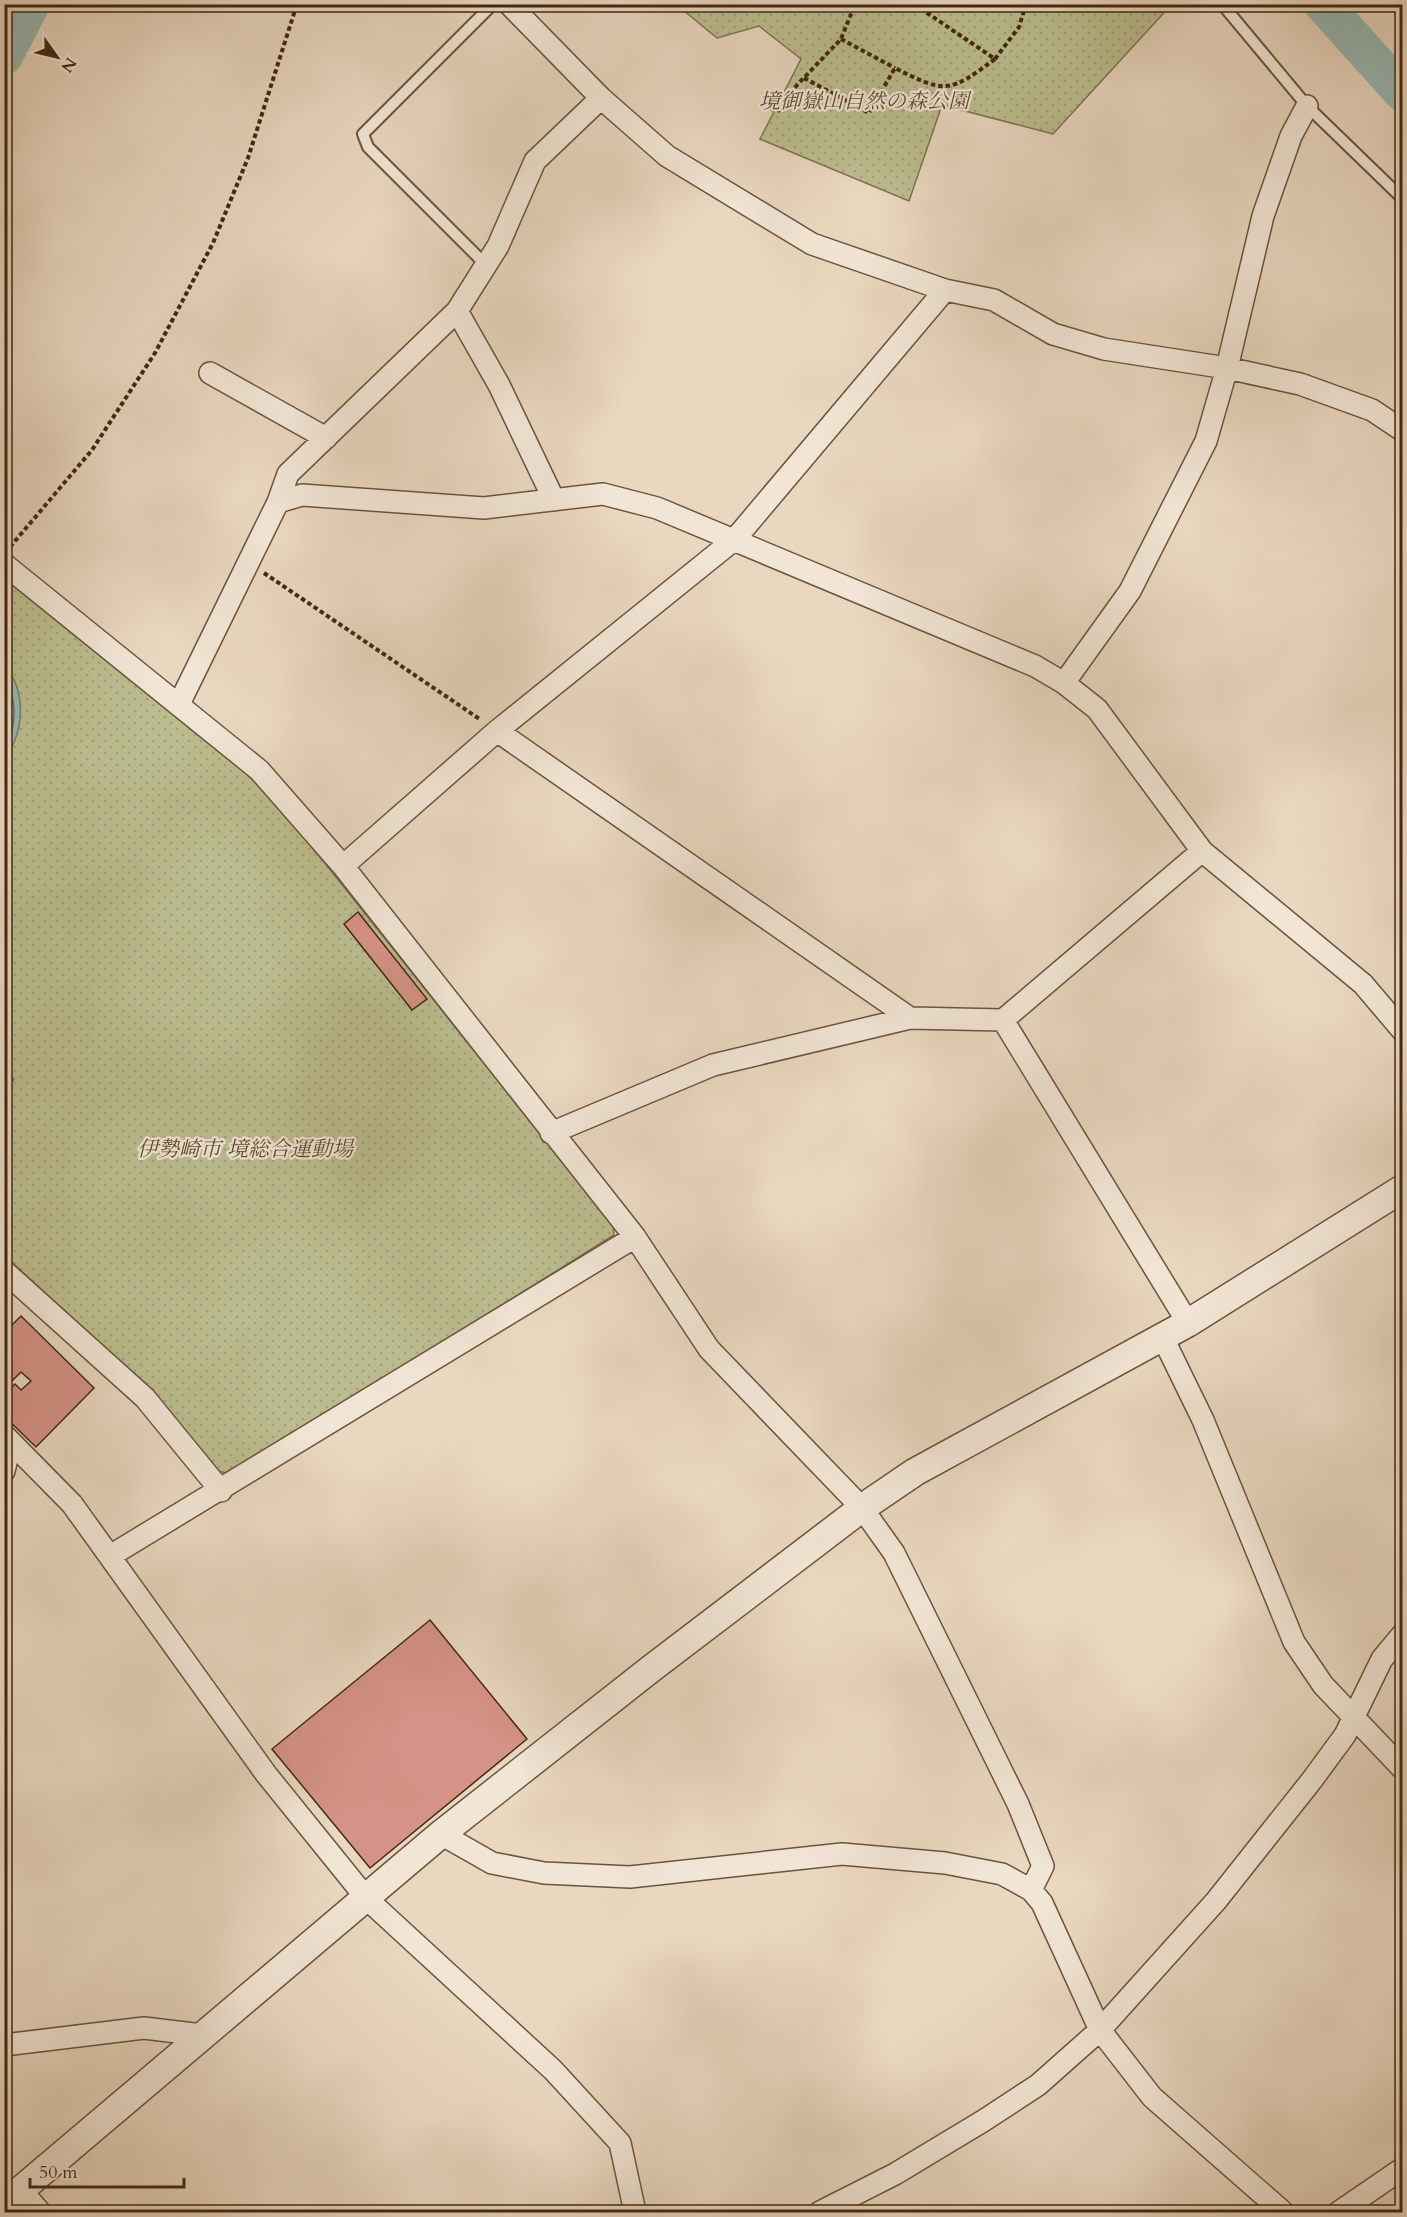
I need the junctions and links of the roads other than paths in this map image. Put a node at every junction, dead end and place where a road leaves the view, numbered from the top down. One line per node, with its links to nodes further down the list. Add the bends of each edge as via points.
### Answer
1 (493, 4): 7 (lane, via 363,134 368,147)
2 (509, 4): 4 (street)
3 (1222, 4): 5 (lane)
4 (601, 98): 7 (street, via 535,161); 8 (street, via 667,156 812,244)
5 (1307, 106): 6 (lane); 10 (street, via 1291,136 1263,216)
6 (1402, 198)
7 (486, 265): 9 (street)
8 (945, 290): 10 (street, via 994,300 1053,334 1104,349); 16 (street)
9 (457, 311): 13 (street); 14 (street, via 499,385)
10 (1227, 368): 12 (street, via 1300,384 1372,410); 18 (street, via 1206,441 1130,591)
11 (210, 373): 13 (street)
12 (1402, 430)
13 (326, 438): 15 (street, via 288,474)
14 (555, 500): 15 (street, via 484,508 302,495); 16 (street, via 603,494 657,507)
15 (278, 502): 19 (street)
16 (735, 539): 18 (street, via 1035,666); 20 (street)
17 (4, 564): 19 (street)
18 (1064, 683): 21 (street, via 1096,709)
19 (179, 704): 22 (street, via 259,770)
20 (496, 731): 22 (street); 23 (street)
21 (1202, 851): 24 (street); 25 (street, via 1363,984)
22 (343, 866): 26 (street)
23 (910, 1018): 24 (street); 26 (street, via 713,1065)
24 (1003, 1020): 30 (street)
25 (1402, 1030)
26 (551, 1133): 28 (street)
27 (1402, 1189): 30 (street)
28 (635, 1237): 34 (street); 35 (street, via 709,1349)
29 (4, 1271): 34 (street, via 145,1398)
30 (1188, 1323): 31 (street)
31 (1162, 1336): 35 (street, via 915,1472); 38 (street, via 1203,1420 1294,1642 1323,1685)
32 (8, 1438): 33 (street); 36 (street, via 72,1504)
33 (4, 1471)
34 (221, 1491): 36 (street)
35 (862, 1508): 40 (street); 41 (street, via 894,1553 1018,1804 1043,1866)
36 (110, 1556): 42 (street, via 266,1774)
37 (1402, 1635): 38 (street, via 1382,1659)
38 (1354, 1717): 39 (street); 43 (street, via 1312,1780 1216,1901)
39 (1402, 1768)
40 (441, 1834): 41 (street, via 492,1863 544,1873 630,1877 842,1854 979,1869 1002,1874); 42 (street)
41 (1031, 1890): 43 (street, via 1055,1926)
42 (367, 1899): 44 (street); 49 (street, via 553,2070 620,2144)
43 (1100, 2030): 50 (street, via 1038,2085 983,2121 895,2174); 51 (street, via 1152,2097)
44 (202, 2035): 45 (street, via 144,2028); 47 (street)
45 (4, 2045)
46 (1402, 2169): 52 (street)
47 (13, 2197): 48 (street)
48 (40, 2212)
49 (635, 2212)
50 (820, 2212)
51 (1283, 2212)
52 (1339, 2212)

